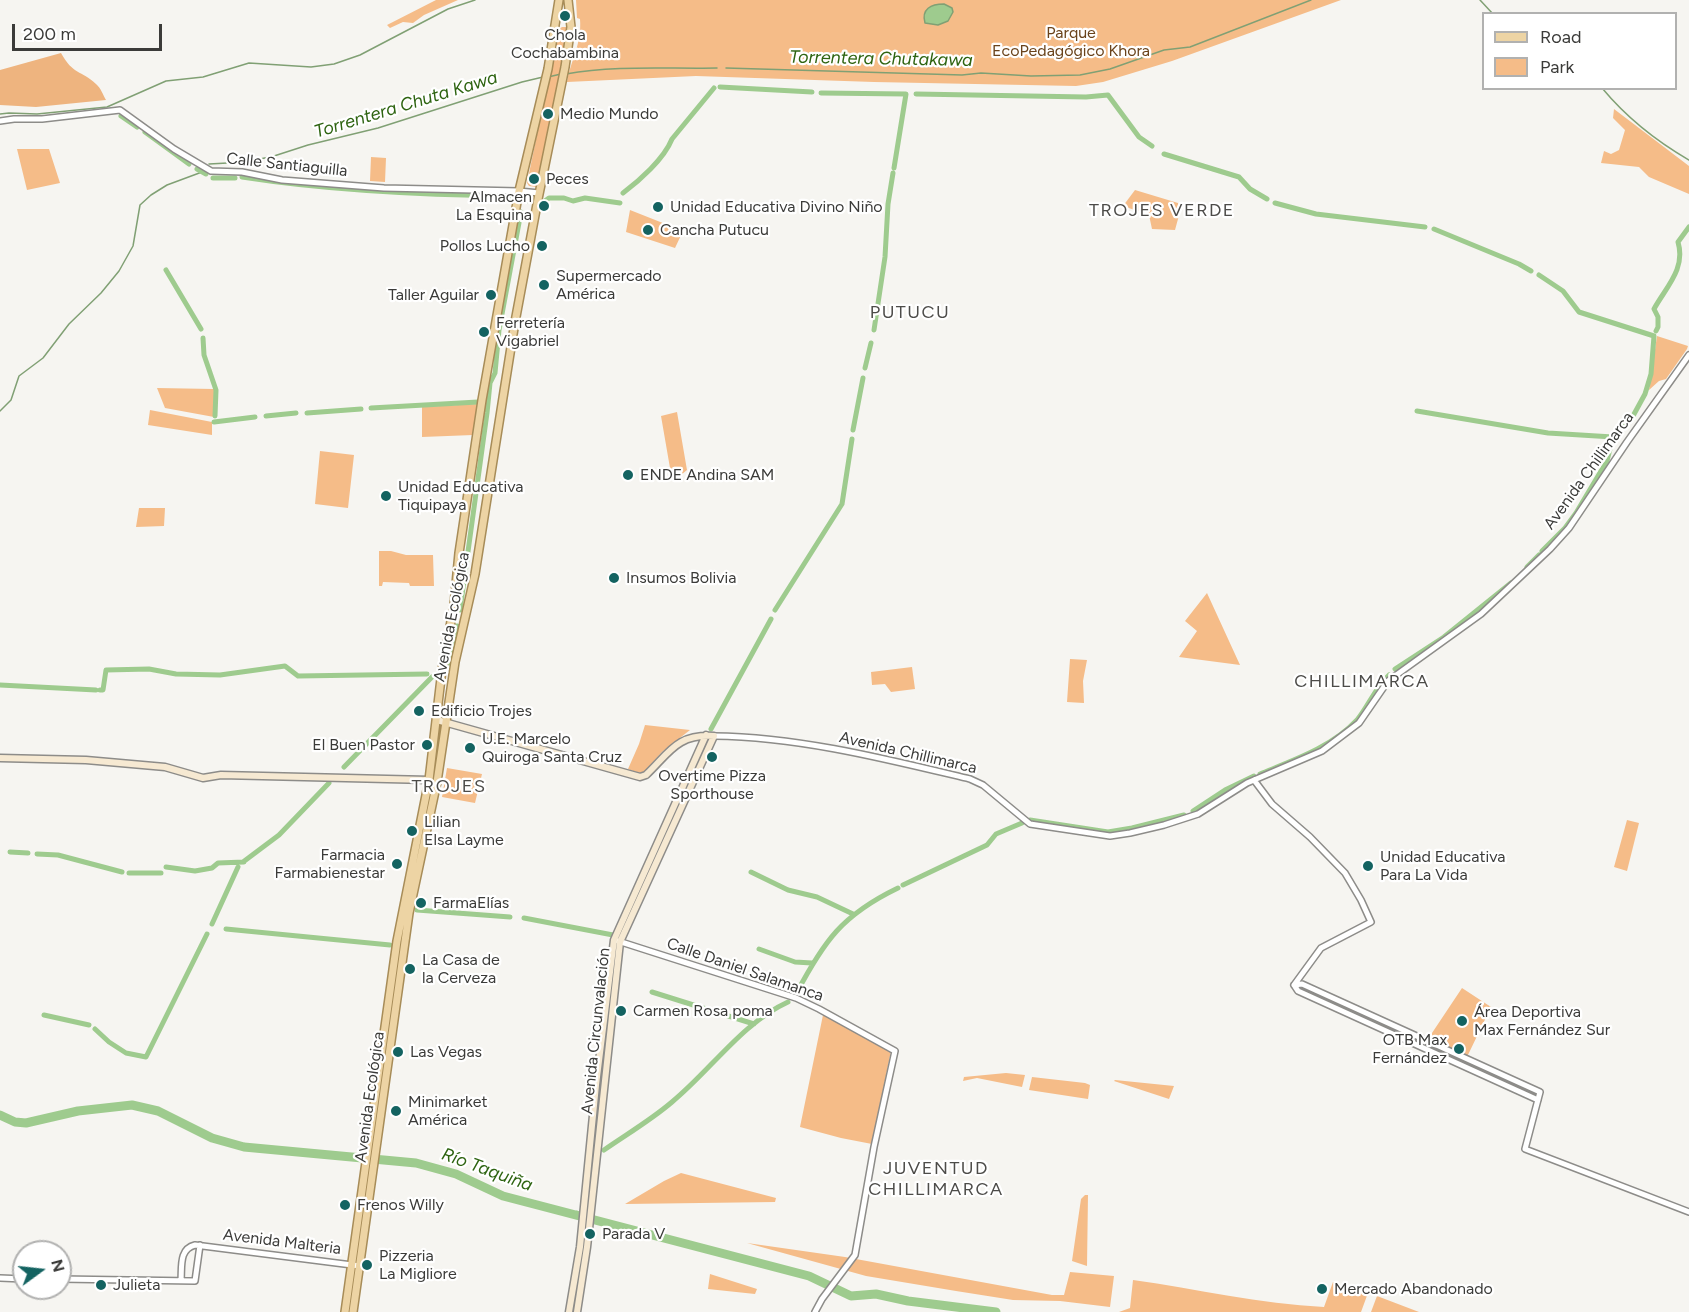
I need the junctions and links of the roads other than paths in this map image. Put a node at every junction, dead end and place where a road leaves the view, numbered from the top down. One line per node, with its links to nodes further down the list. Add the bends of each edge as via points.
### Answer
1 (559, 0): 3 (main road, Avenida Ecológica)
2 (568, 0): 4 (main road, Avenida Ecológica)
3 (556, 25): 4 (main road); 6 (main road, Avenida Ecológica)
4 (571, 27): 7 (main road, Avenida Ecológica)
5 (0, 121): 6 (street, Calle Santiaguilla, via 120,110 211,171 384,188)
6 (519, 191): 7 (street, Calle Santiaguilla); 9 (main road, Avenida Ecológica, via 482,400)
7 (539, 193): 10 (main road, Avenida Ecológica)
8 (1689, 355): 13 (street, Avenida Chillimarca, via 1569,528 1529,570 1481,614 1388,681 1363,720 1341,738)
9 (437, 720): 10 (main road, Avenida Chillimarca); 14 (main road, Avenida Ecológica)
10 (447, 722): 11 (main road, Avenida Chillimarca, via 640,777 684,739); 14 (main road, Avenida Ecológica)
11 (710, 736): 13 (street, Avenida Chillimarca, via 748,736 860,753 970,779 983,785 1030,825 1110,836 1153,828 1198,813); 15 (main road, Avenida Circunvalación)
12 (0, 758): 14 (main road, via 165,767 203,778 221,775)
13 (1254, 780): 17 (street, via 1272,804 1345,873 1371,922 1321,948)
14 (433, 781): 16 (main road, Avenida Ecológica)
15 (617, 941): 23 (main road, Avenida Circunvalación); 32 (street, Calle Daniel Salamanca, via 796,998 895,1051 855,1255)
16 (401, 942): 19 (main road, Avenida Ecológica); 20 (main road, Avenida Ecológica)
17 (1294, 984): 18 (street, via 1298,991); 18 (street, via 1302,984 1540,1092)
18 (1538, 1100): 22 (street, via 1525,1149)
19 (372, 1119): 20 (main road); 21 (main road, Avenida Ecológica)
20 (381, 1121): 21 (main road, Avenida Ecológica)
21 (371, 1154): 25 (main road, Avenida Ecológica)
22 (1689, 1212)
23 (585, 1227): 30 (main road, Avenida Circunvalación); 31 (main road, Avenida Circunvalación)
24 (198, 1245): 25 (street, Avenida Malteria); 27 (street, via 183,1253); 27 (street, Avenida Malteria, via 195,1281)
25 (355, 1265): 28 (main road, Avenida Ecológica); 29 (main road, Avenida Ecológica)
26 (72, 1279): 27 (street)
27 (181, 1280)
28 (345, 1312)
29 (353, 1312)
30 (569, 1312)
31 (577, 1312)
32 (815, 1312)

